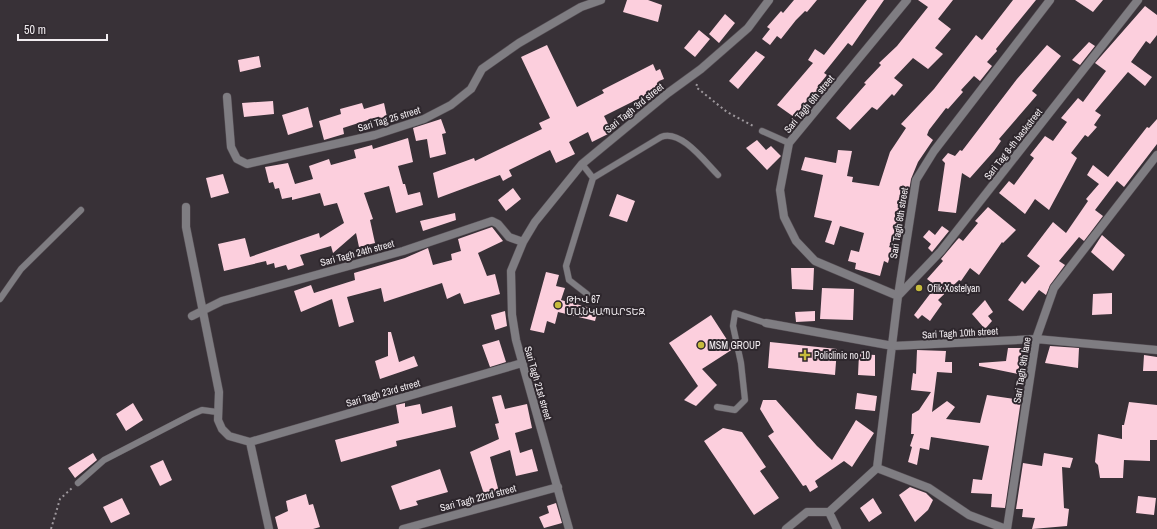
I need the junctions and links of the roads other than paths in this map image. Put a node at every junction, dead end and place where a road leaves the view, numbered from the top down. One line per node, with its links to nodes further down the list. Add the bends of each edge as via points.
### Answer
1 (600, 0): 6 (street, Sari Tag 25 street, via 581,7 482,69 471,89 451,105 424,119 375,135 247,164 236,159 231,147)
2 (769, 0): 10 (street, Sari Tagh 3rd street, via 748,28 701,70 668,93)
3 (907, 0): 8 (street, Sari Tagh 6th street)
4 (1050, 0): 17 (street, Sari Tagh 8th street, via 934,151 916,180)
5 (1138, 0): 17 (street, Sari Tag 8-th backstreet, via 941,251)
6 (227, 96)
7 (762, 131): 8 (lane)
8 (789, 143): 17 (street, Sari Tagh 6th street, via 780,190 784,217 796,241 815,261)
9 (1157, 155): 22 (street, Sari Tagh 9th lane, via 1054,288)
10 (582, 164): 12 (lane); 15 (street, Sari Tagh 3rd street, via 535,222)
11 (718, 175): 12 (lane, via 681,138 668,135 660,137)
12 (593, 178): 16 (lane, via 566,266 569,280)
13 (186, 208): 19 (street, via 186,226)
14 (81, 210): 18 (lane, via 21,269)
15 (523, 242): 19 (street, Sari Tagh 24th street, via 509,237 492,221 403,251 226,299); 25 (street, Sari Tagh 21st street, via 511,271 512,315)
16 (587, 294)
17 (898, 296): 23 (street, Sari Tagh 8th street)
18 (0, 300)
19 (203, 310): 20 (street, Sari Tagh 24th street); 27 (street, via 219,392)
20 (192, 316)
21 (766, 323): 23 (street, Sari Tagh 10th street); 26 (lane, via 735,313 733,326 742,363 745,400 735,410)
22 (1036, 339): 23 (street, Sari Tagh 10th street); 24 (street, Sari Tagh 10th street); 38 (street, Sari Tagh 9th lane)
23 (893, 346): 29 (street, Sari Tagh 8th street)
24 (1157, 350)
25 (522, 363): 28 (street, Sari Tagh 23rd street); 31 (street, Sari Tagh 21st street)
26 (717, 408)
27 (217, 412): 28 (street, via 219,423 226,434); 30 (lane, via 202,410 191,415 104,460)
28 (250, 442): 33 (street)
29 (877, 468): 32 (street); 38 (street, via 929,488 969,515)
30 (78, 482)
31 (558, 487): 34 (street, Sari Tagh 22nd street); 35 (street, Sari Tagh 21st street)
32 (829, 512): 36 (street, via 807,512); 37 (street)
33 (269, 529)
34 (403, 529)
35 (569, 529)
36 (786, 529)
37 (837, 529)
38 (1007, 529)

